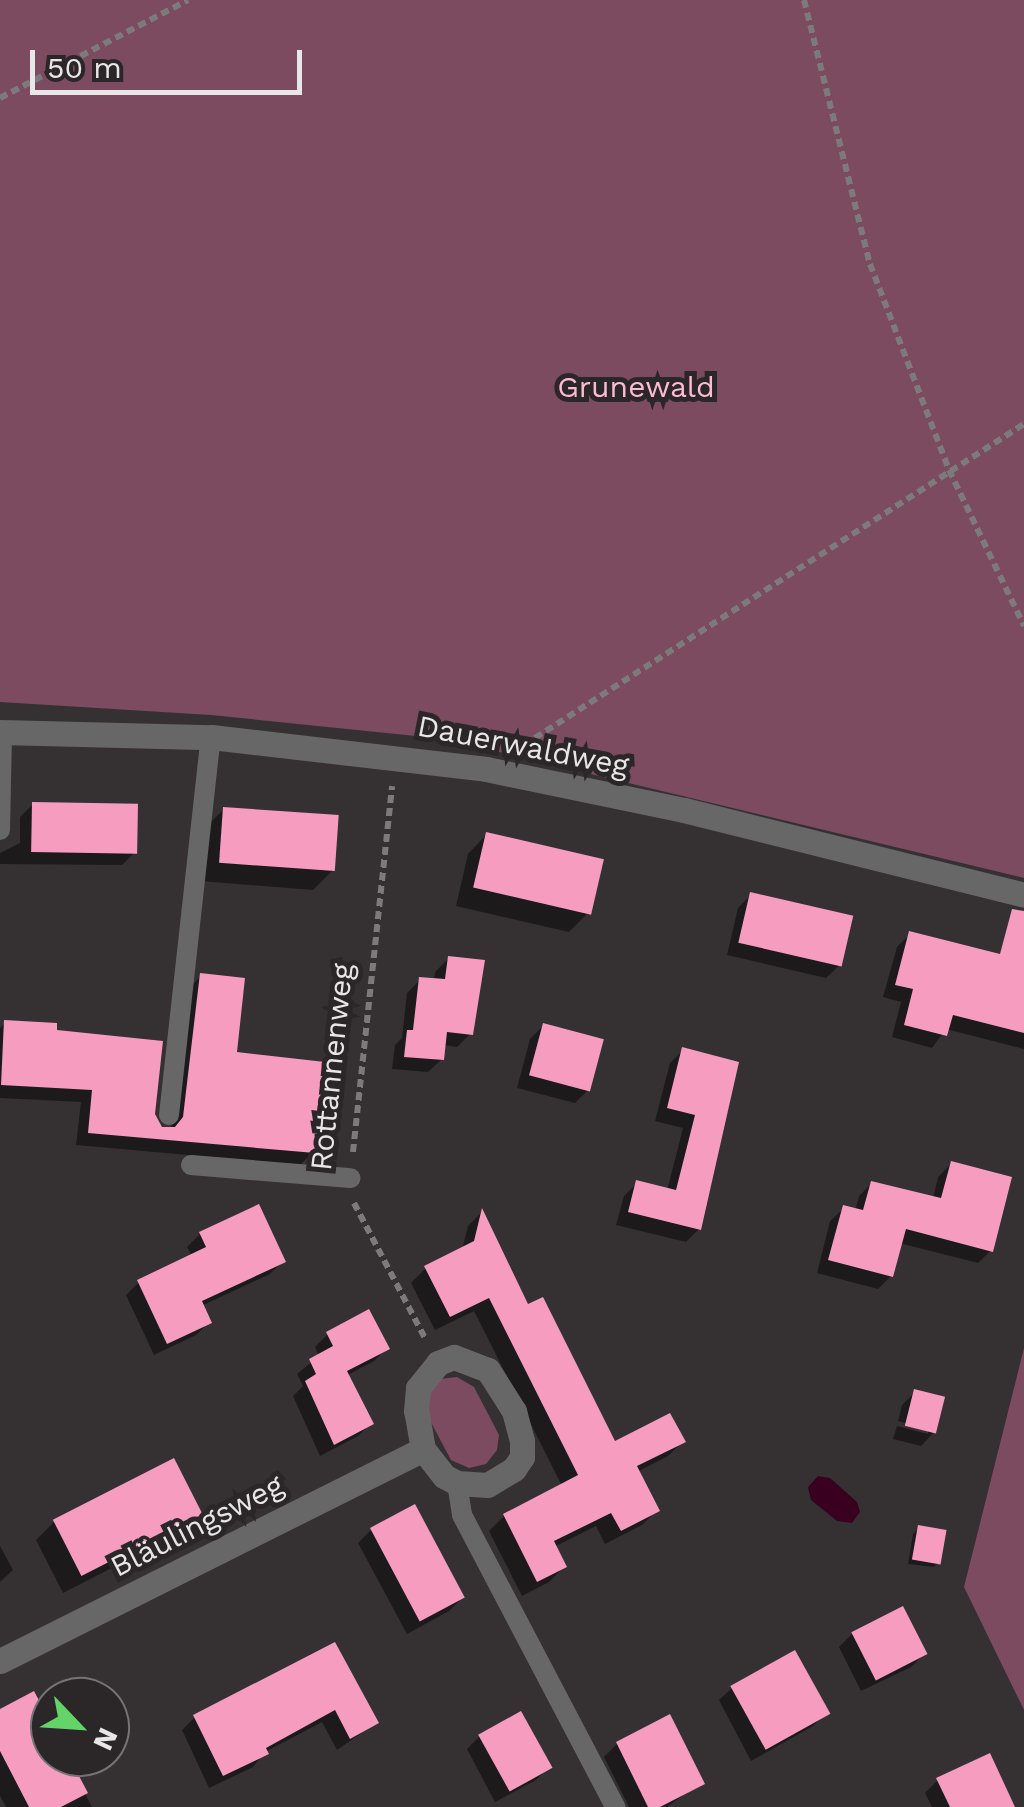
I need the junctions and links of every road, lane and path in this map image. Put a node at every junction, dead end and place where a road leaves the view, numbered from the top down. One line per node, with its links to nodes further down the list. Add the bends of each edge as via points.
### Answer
1 (188, 0): 3 (path)
2 (804, 0): 5 (path, via 870,264)
3 (0, 98)
4 (1024, 424): 5 (path)
5 (949, 470): 6 (path); 10 (path)
6 (1024, 626)
7 (1, 732): 8 (street, Dauerwaldweg); 11 (lane)
8 (211, 738): 9 (street, Dauerwaldweg); 13 (lane)
9 (395, 755): 10 (street, Dauerwaldweg); 15 (path, Rottannenweg)
10 (486, 770): 12 (street, Dauerwaldweg, via 684,810)
11 (0, 830)
12 (1024, 895)
13 (169, 1116)
14 (191, 1165): 15 (lane)
15 (350, 1178): 16 (path, Rottannenweg, via 348,1193)
16 (438, 1363): 17 (street, via 418,1388); 18 (street, via 454,1357 488,1370 514,1411 522,1441 522,1457 503,1478 487,1485)
17 (423, 1449): 18 (street); 19 (street, Bläulingsweg)
18 (456, 1483): 20 (lane, via 462,1515)
19 (0, 1662)
20 (615, 1807)

